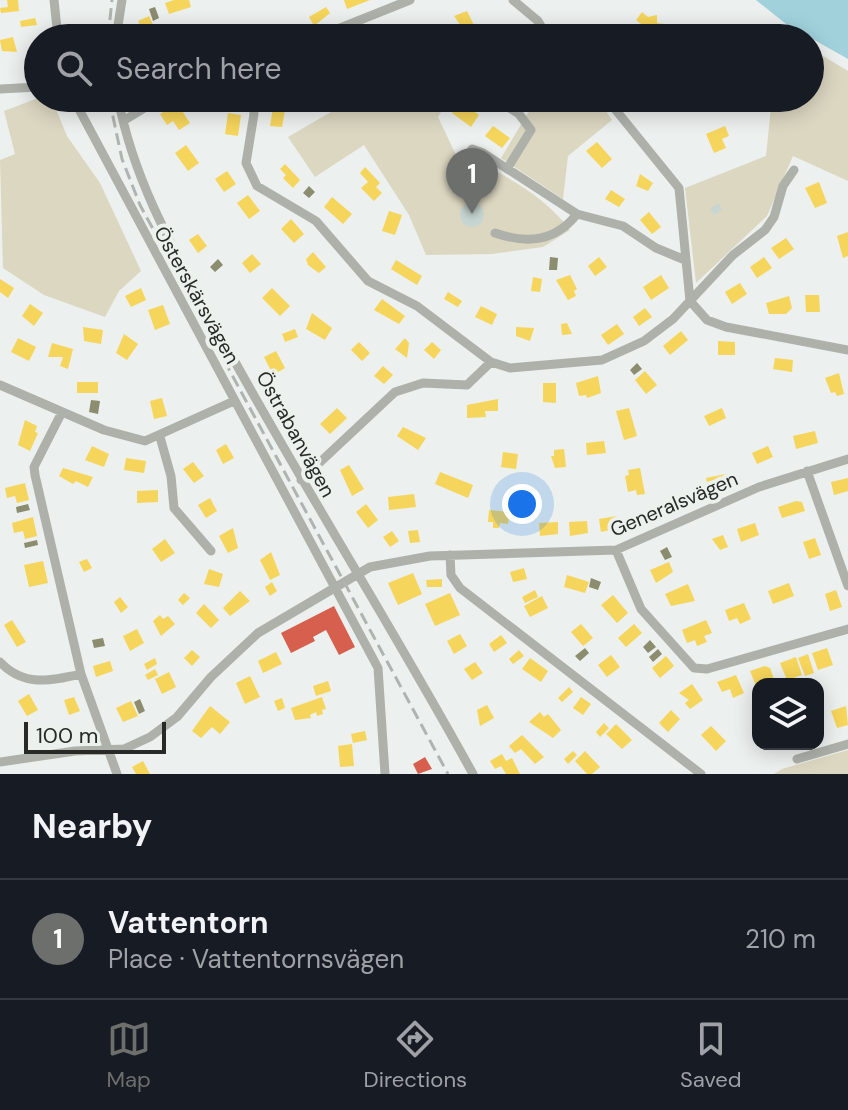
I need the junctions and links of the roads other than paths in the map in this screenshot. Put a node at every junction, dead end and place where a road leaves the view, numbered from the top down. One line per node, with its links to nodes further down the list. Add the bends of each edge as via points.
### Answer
1 (54, 0): 5 (street)
2 (410, 0): 7 (street)
3 (513, 0): 8 (street)
4 (124, 1): 6 (street)
5 (57, 24)
6 (119, 24)
7 (350, 24)
8 (538, 24)
9 (24, 88): 10 (street)
10 (0, 89)
11 (80, 112): 28 (street, Österskärsvägen)
12 (121, 112): 17 (street, Östrabanvägen)
13 (138, 112): 17 (street)
14 (254, 112): 26 (street, via 246,163 257,186 316,221 368,281 417,306)
15 (516, 112): 19 (street, via 531,130)
16 (617, 112): 23 (street, via 679,188)
17 (123, 121): 33 (street, Östrabanvägen, via 137,173 158,219)
18 (472, 149): 19 (street)
19 (507, 169): 21 (street)
20 (794, 170): 24 (street, via 765,230)
21 (577, 214): 22 (street, via 549,237 524,240); 23 (street, via 623,226)
22 (495, 233)
23 (685, 260): 24 (street)
24 (690, 301): 25 (street, via 707,320 726,327); 26 (street, via 644,341 602,360 522,368)
25 (848, 350)
26 (491, 362): 33 (street, via 460,388 423,383 395,392)
27 (0, 385): 29 (street)
28 (234, 401): 30 (street); 39 (street, Österskärsvägen)
29 (62, 412): 30 (street, via 130,439); 43 (street, via 34,467)
30 (160, 437): 35 (street, via 174,508)
31 (848, 459): 32 (street, Generalsvägen)
32 (807, 471): 34 (street, Generalsvägen); 37 (street)
33 (301, 480): 38 (street, Östrabanvägen)
34 (616, 550): 36 (street, Generalsvägen); 41 (street, via 641,609 694,668 707,669)
35 (211, 551)
36 (450, 555): 38 (street, Generalsvägen, via 391,562); 51 (street, via 451,575 460,588)
37 (844, 560): 40 (street)
38 (356, 573): 39 (street, Generalsvägen); 50 (street, Östrabanvägen)
39 (334, 585): 45 (street, Generalsvägen, via 243,644 165,728 124,749); 49 (street, Österskärsvägen, via 378,668)
40 (848, 586)
41 (848, 629)
42 (0, 662): 43 (street, via 37,682)
43 (81, 674): 45 (street)
44 (848, 744): 46 (street)
45 (109, 750): 47 (street, Generalsvägen); 48 (street)
46 (797, 759)
47 (0, 762)
48 (117, 774)
49 (385, 774)
50 (473, 774)
51 (701, 774)

